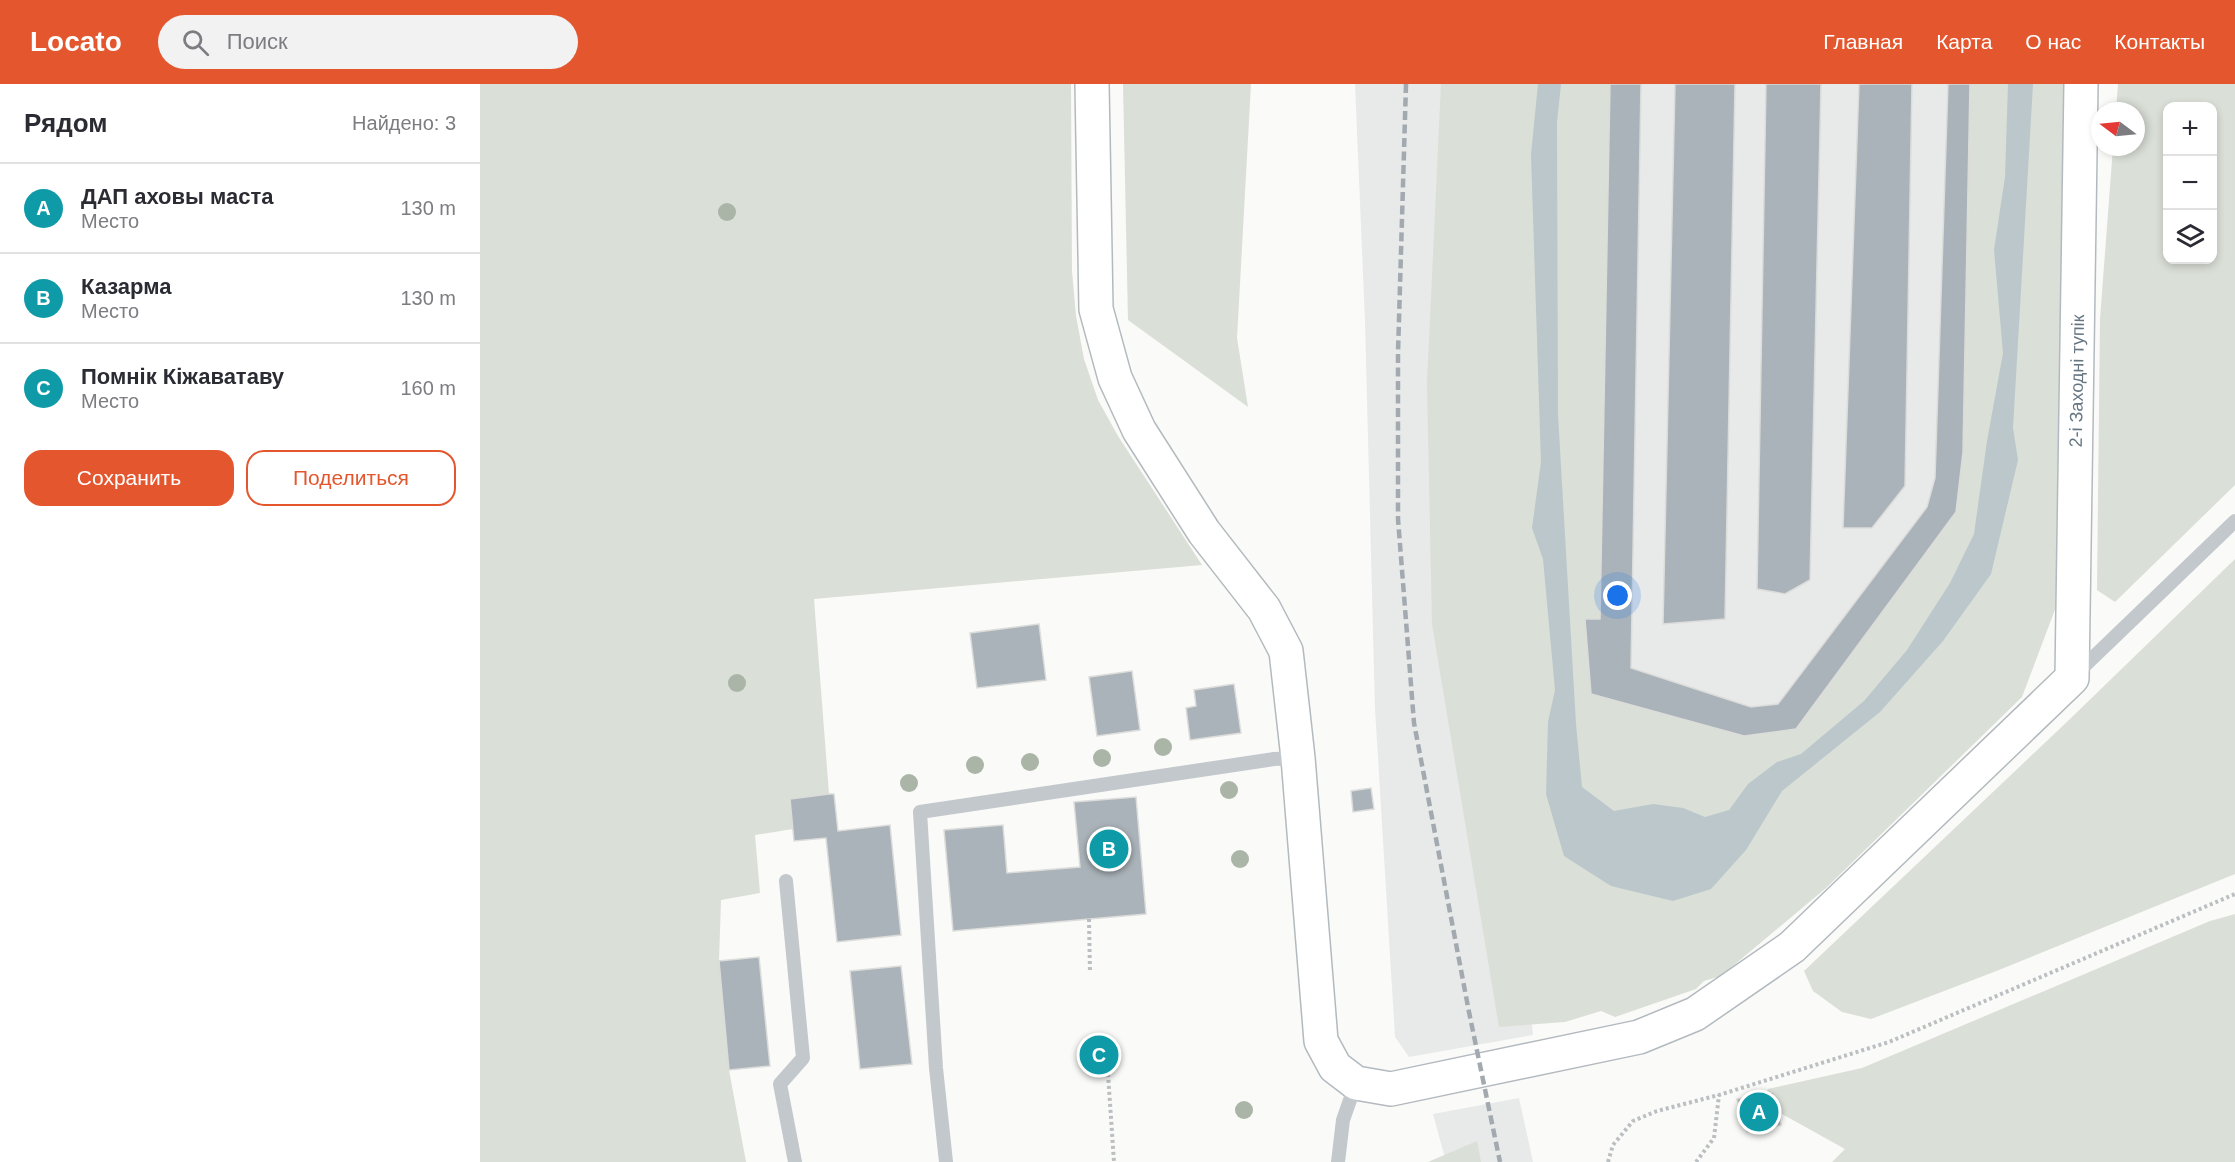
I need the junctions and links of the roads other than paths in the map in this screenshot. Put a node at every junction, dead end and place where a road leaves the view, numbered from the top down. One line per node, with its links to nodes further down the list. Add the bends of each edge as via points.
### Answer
1 (1092, 84): 5 (main road, via 1096,309 1115,378 1139,430 1204,532 1264,609 1286,651)
2 (2081, 84): 4 (main road, 2-і Заходні тупік)
3 (2235, 521): 4 (lane)
4 (2072, 678): 7 (main road, via 1792,947 1695,1014 1639,1037 1390,1089)
5 (1298, 758): 7 (main road, via 1322,1041 1335,1067); 9 (lane, via 920,812 936,1068)
6 (786, 881): 8 (lane, via 803,1058 780,1084)
7 (1356, 1083): 10 (lane, via 1343,1119)
8 (795, 1162)
9 (946, 1162)
10 (1338, 1162)

